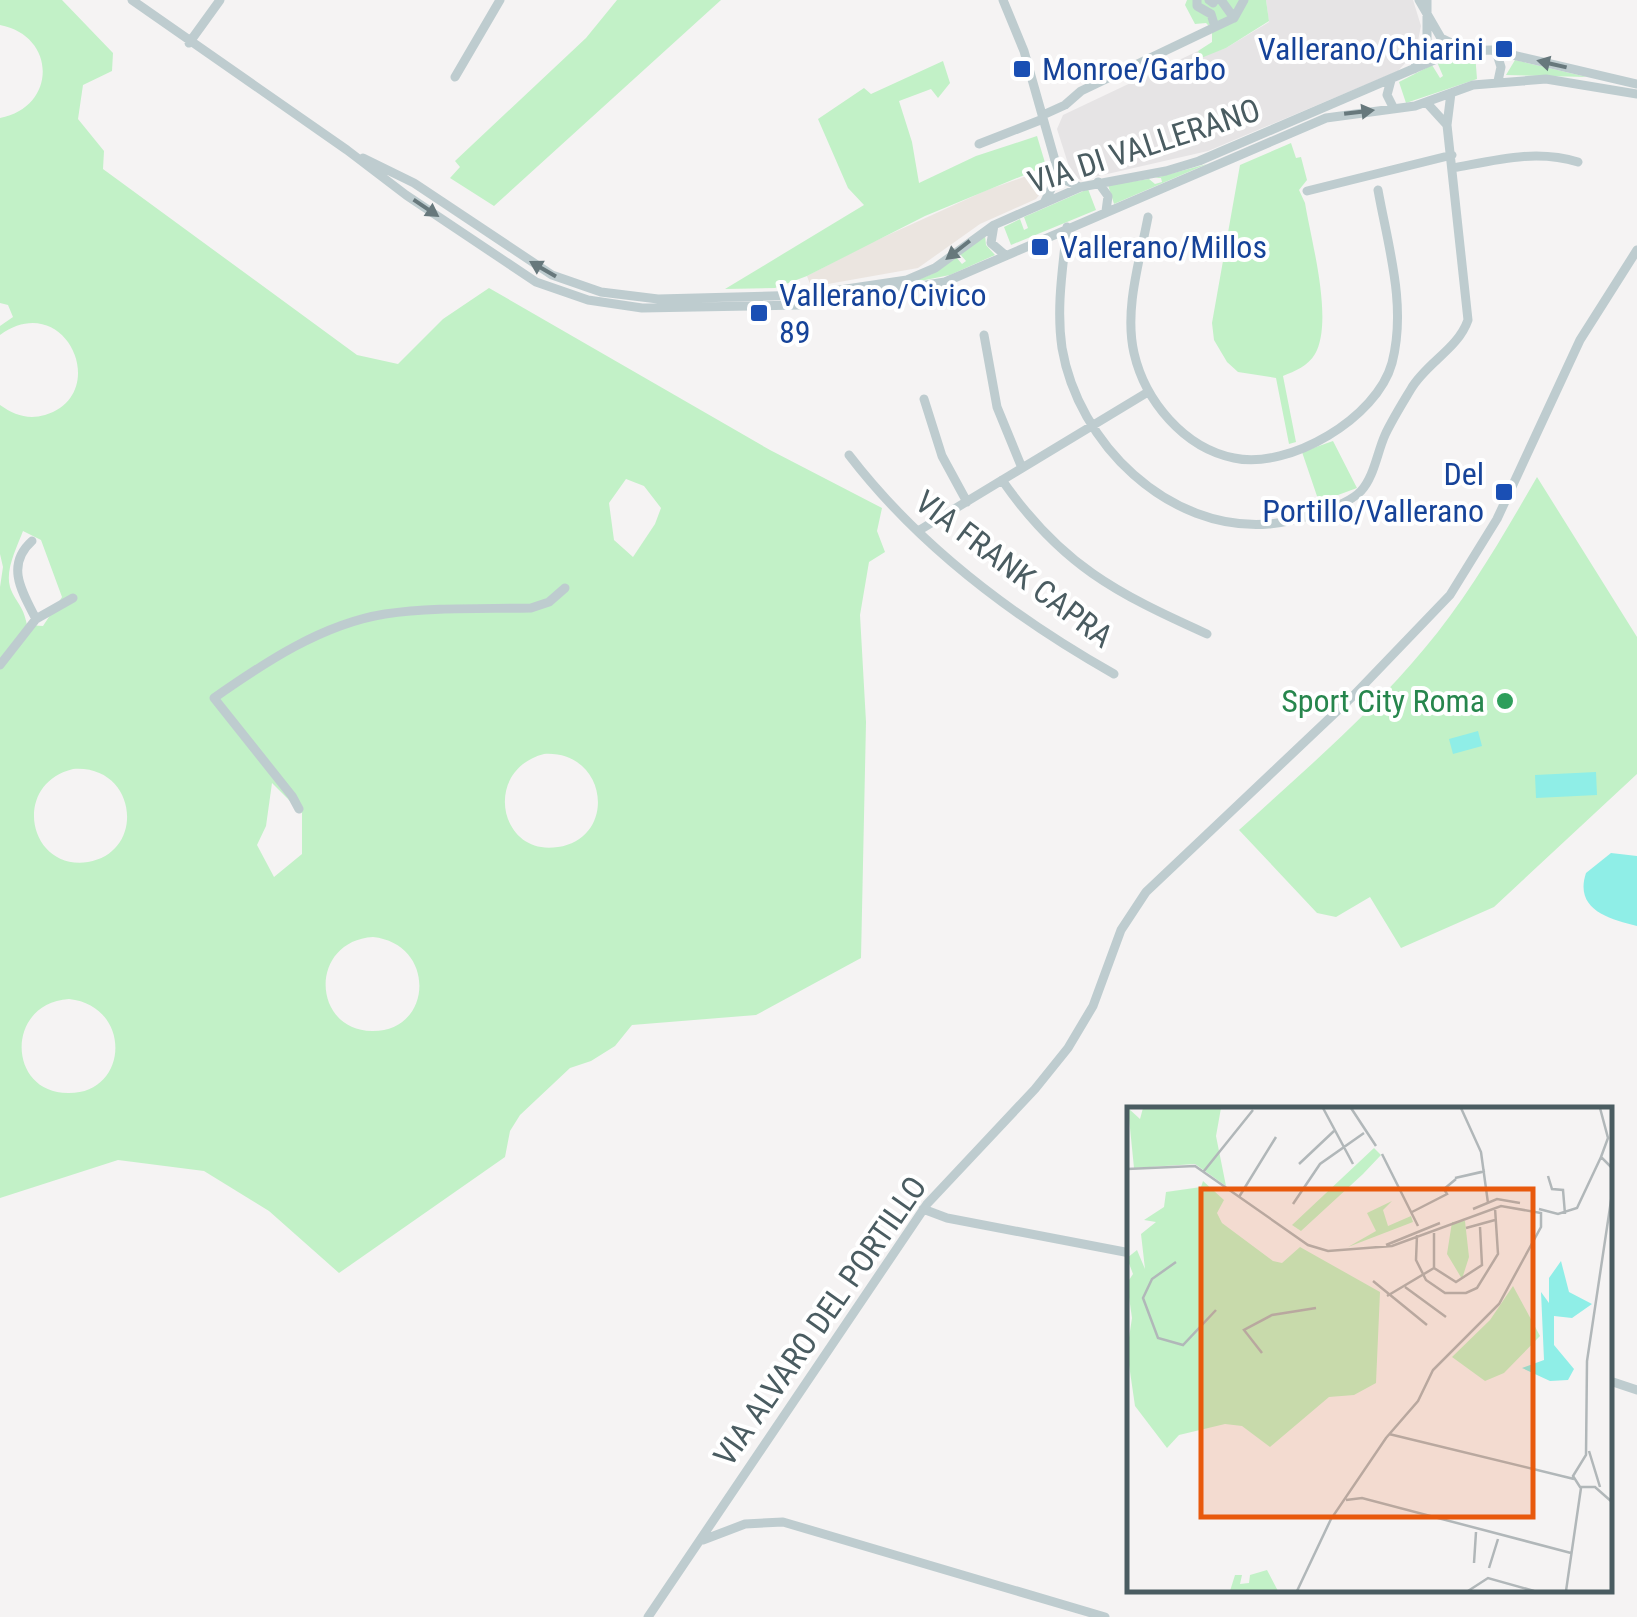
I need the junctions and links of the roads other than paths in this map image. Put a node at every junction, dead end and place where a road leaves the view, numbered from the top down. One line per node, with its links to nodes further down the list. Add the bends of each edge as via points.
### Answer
1 (132, 0): 12 (street, VIA DI VALLERANO)
2 (220, 0): 12 (street)
3 (500, 0): 16 (street)
4 (1003, 0): 24 (street)
5 (1198, 0): 11 (street)
6 (1215, 0): 10 (street)
7 (1244, 0): 10 (street)
8 (1419, 0): 9 (street)
9 (1427, 5): 13 (street, via 1443,40); 15 (street, via 1427,42)
10 (1234, 18): 11 (street)
11 (1214, 28): 24 (street, via 1081,91)
12 (190, 42): 27 (street, VIA DI VALLERANO)
13 (1466, 50): 14 (street, VIA DI VALLERANO); 15 (street, VIA DI VALLERANO)
14 (1496, 52): 18 (street); 19 (street, VIA DI VALLERANO, one-way to 14)
15 (1414, 69): 17 (street, VIA DI VALLERANO)
16 (455, 77)
17 (1391, 80): 23 (street, via 1387,95); 32 (street, VIA DI VALLERANO, via 1199,161)
18 (1498, 80): 20 (street, VIA DI VALLERANO); 21 (street, VIA DI VALLERANO, via 1565,80)
19 (1637, 84)
20 (1450, 93): 22 (street, VIA DI VALLERANO); 25 (street)
21 (1637, 94)
22 (1426, 102): 23 (street, VIA DI VALLERANO); 25 (street)
23 (1394, 109): 37 (street, VIA DI VALLERANO, one-way to 23, via 1326,118)
24 (1043, 117): 26 (street); 30 (street)
25 (1447, 125): 28 (street)
26 (979, 144)
27 (348, 150): 39 (street, VIA DI VALLERANO, one-way to 27, via 930,271 898,282 788,297 628,297 552,275 414,183); 42 (street, VIA DI VALLERANO, one-way to 42, via 536,282 612,305 815,304 945,282)
28 (1452, 155): 31 (street); 35 (street)
29 (1578, 162): 31 (street, via 1530,155)
30 (1056, 164): 33 (street); 36 (street)
31 (1453, 168): 46 (street, via 1468,320 1410,390 1357,494 1281,522 1218,520 1152,489)
32 (1098, 182): 33 (street, VIA DI VALLERANO); 37 (street, via 1108,196)
33 (1080, 187): 36 (street, VIA DI VALLERANO)
34 (1378, 190): 44 (street, via 1398,331 1387,376 1353,420 1305,446 1240,459 1192,438)
35 (1307, 191)
36 (1043, 204): 39 (street, VIA DI VALLERANO)
37 (1106, 211): 40 (street, VIA DI VALLERANO)
38 (1148, 217): 44 (street, via 1131,330)
39 (994, 226): 42 (street, via 991,243)
40 (1068, 227): 42 (street, VIA DI VALLERANO); 46 (street, via 1060,335)
41 (1637, 250): 60 (street, VIA ALVARO DEL PORTILLO, via 1580,340 1497,519 1458,584 1353,696 1154,882 1121,930 1093,1006 1068,1048)
42 (1005, 254)
43 (984, 335): 48 (street, via 998,414)
44 (1148, 392): 46 (street)
45 (924, 398): 50 (street)
46 (1092, 426): 48 (street)
47 (849, 455): 51 (street, VIA FRANK CAPRA)
48 (1022, 468): 49 (street)
49 (1002, 480): 50 (street); 56 (street, via 1042,532 1089,573)
50 (966, 502): 51 (street)
51 (918, 531): 58 (street, VIA FRANK CAPRA, via 1018,612)
52 (32, 542): 55 (street, via 19,557 18,583)
53 (565, 588): 59 (street, via 531,608 414,611 352,622 270,659 214,698)
54 (73, 598): 55 (street)
55 (36, 619): 57 (street)
56 (1207, 634)
57 (0, 665)
58 (1114, 674)
59 (299, 809)
60 (923, 1209): 61 (street); 64 (street, VIA ALVARO DEL PORTILLO)
61 (1127, 1252)
62 (1612, 1382): 63 (street)
63 (1637, 1390)
64 (700, 1541): 65 (street, VIA ALVARO DEL PORTILLO); 66 (street, via 745,1524 782,1522)
65 (648, 1617)
66 (1105, 1617)

